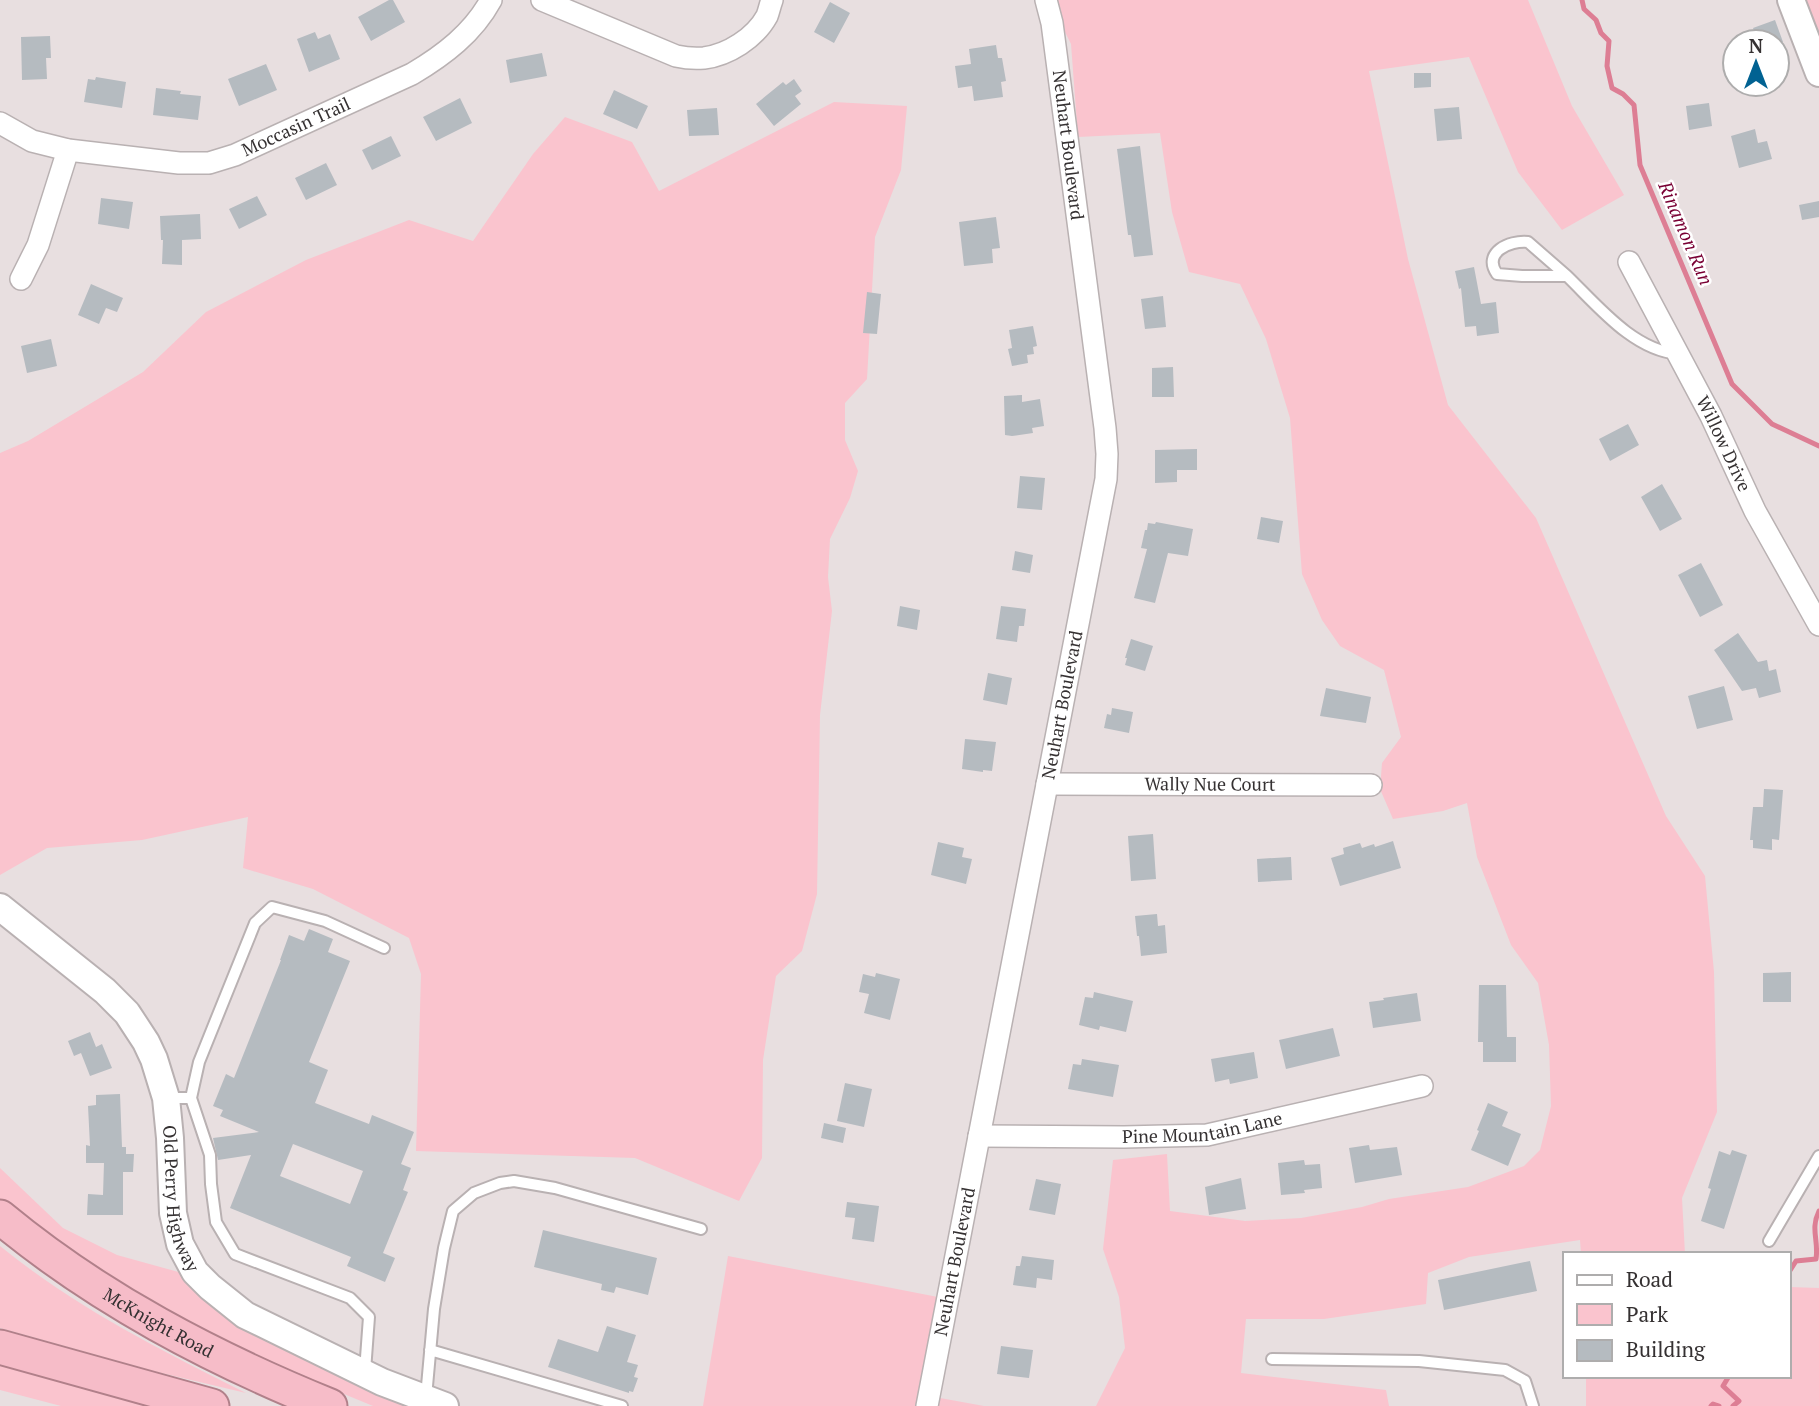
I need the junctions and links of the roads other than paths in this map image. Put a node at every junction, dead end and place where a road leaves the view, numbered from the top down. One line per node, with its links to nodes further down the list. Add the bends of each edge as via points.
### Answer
1 (491, 0): 8 (street, Moccasin Trail, via 463,37 437,59 235,155 209,163 179,163)
2 (542, 0): 5 (street, via 676,57 692,59 737,46 754,34)
3 (1046, 0): 14 (street, Neuhart Boulevard, via 1107,454 1106,480)
4 (1791, 0): 6 (street)
5 (770, 8)
6 (1819, 73)
7 (0, 123): 8 (street, Moccasin Trail, via 32,141)
8 (68, 150): 11 (street, via 38,244)
9 (1629, 262): 12 (street, Willow Drive)
10 (1567, 276): 10 (lane, via 1497,274 1493,262 1503,246 1528,242); 12 (lane, via 1635,339)
11 (21, 279)
12 (1678, 355): 13 (street, Willow Drive, via 1755,511)
13 (1819, 625)
14 (1047, 784): 15 (street, Wally Nue Court); 20 (street, Neuhart Boulevard)
15 (1371, 785)
16 (0, 907): 19 (street, Old Perry Highway, via 127,1013)
17 (384, 948): 19 (lane, via 325,921 272,906 255,922 199,1062)
18 (1422, 1086): 20 (street, Pine Mountain Lane, via 1207,1135)
19 (178, 1098): 28 (lane, via 210,1155 216,1222 235,1254 350,1298 360,1307 369,1317); 28 (street, Old Perry Highway, via 170,1138 173,1213 180,1244 195,1272 245,1315)
20 (979, 1136): 33 (street, Neuhart Boulevard)
21 (1819, 1156): 24 (lane)
22 (0, 1217): 31 (highway, McKnight Road, via 59,1263 132,1310 215,1355)
23 (701, 1229): 26 (lane, via 514,1181 474,1193 453,1212)
24 (1769, 1241)
25 (0, 1347): 30 (highway)
26 (430, 1350): 29 (lane); 32 (lane)
27 (1272, 1359): 34 (lane, via 1419,1361 1504,1370 1525,1381)
28 (365, 1374): 29 (street, Old Perry Highway)
29 (435, 1403)
30 (212, 1406)
31 (330, 1406)
32 (622, 1406)
33 (928, 1406)
34 (1534, 1406)

